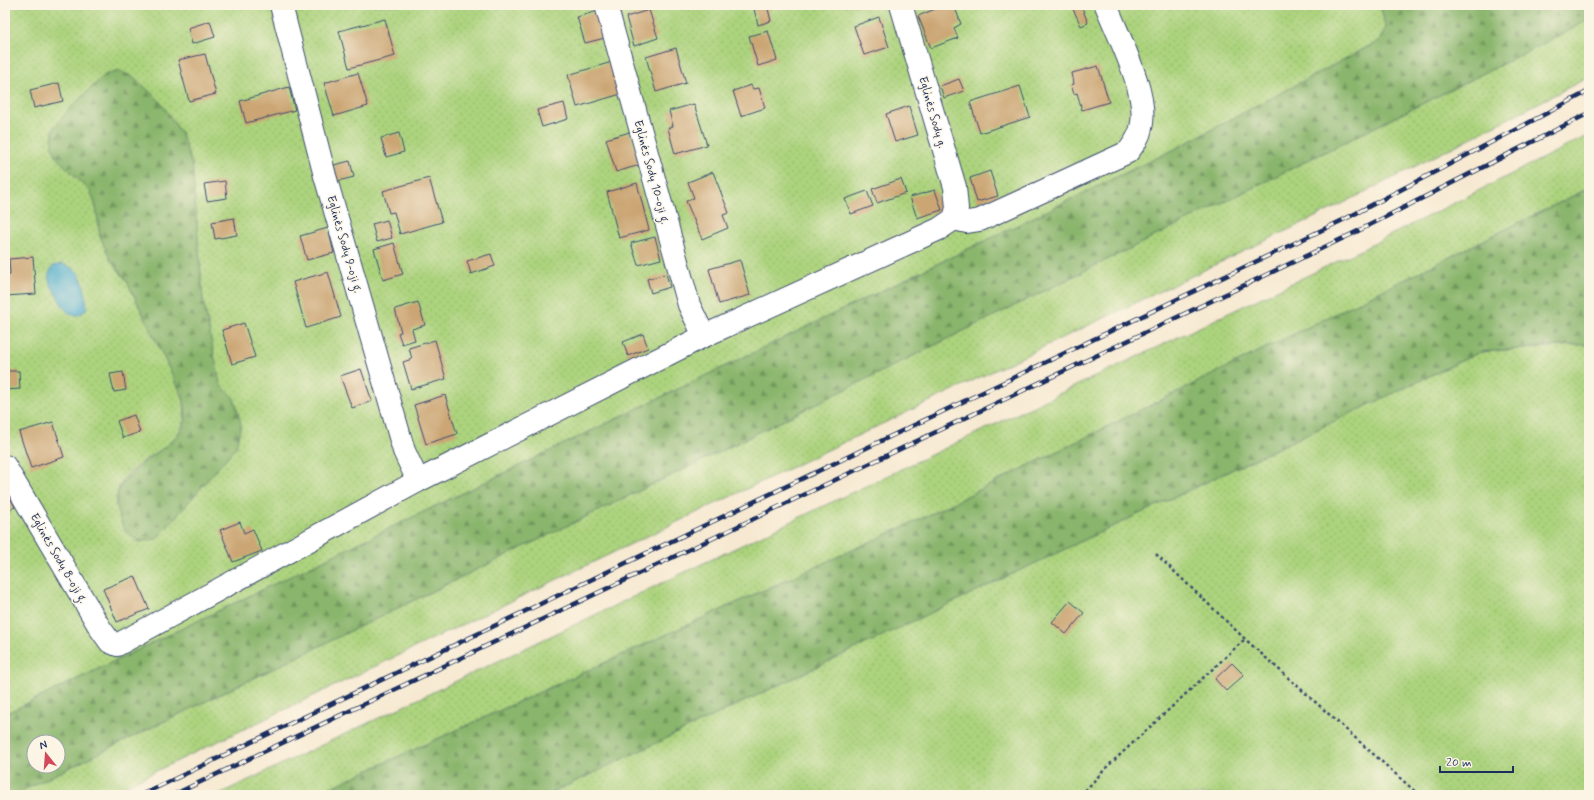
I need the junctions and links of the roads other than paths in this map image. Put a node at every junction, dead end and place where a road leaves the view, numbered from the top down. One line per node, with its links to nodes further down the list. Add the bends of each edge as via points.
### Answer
1 (281, 5): 8 (street, Eglinės Sodų 9-oji g., via 327,184 404,452)
2 (606, 5): 6 (street, Eglinės Sodų 10-oji g., via 689,305)
3 (901, 5): 5 (street, Eglinės Sodų g., via 955,187 957,208)
4 (1106, 5): 5 (street, via 1137,82 1143,114 1137,141 1128,152 980,220 967,222)
5 (954, 219): 6 (street, via 939,229)
6 (704, 336): 8 (street)
7 (5, 466): 8 (street, Eglinės Sodų 8-oji g., via 100,628 110,642 117,645)
8 (418, 481)

